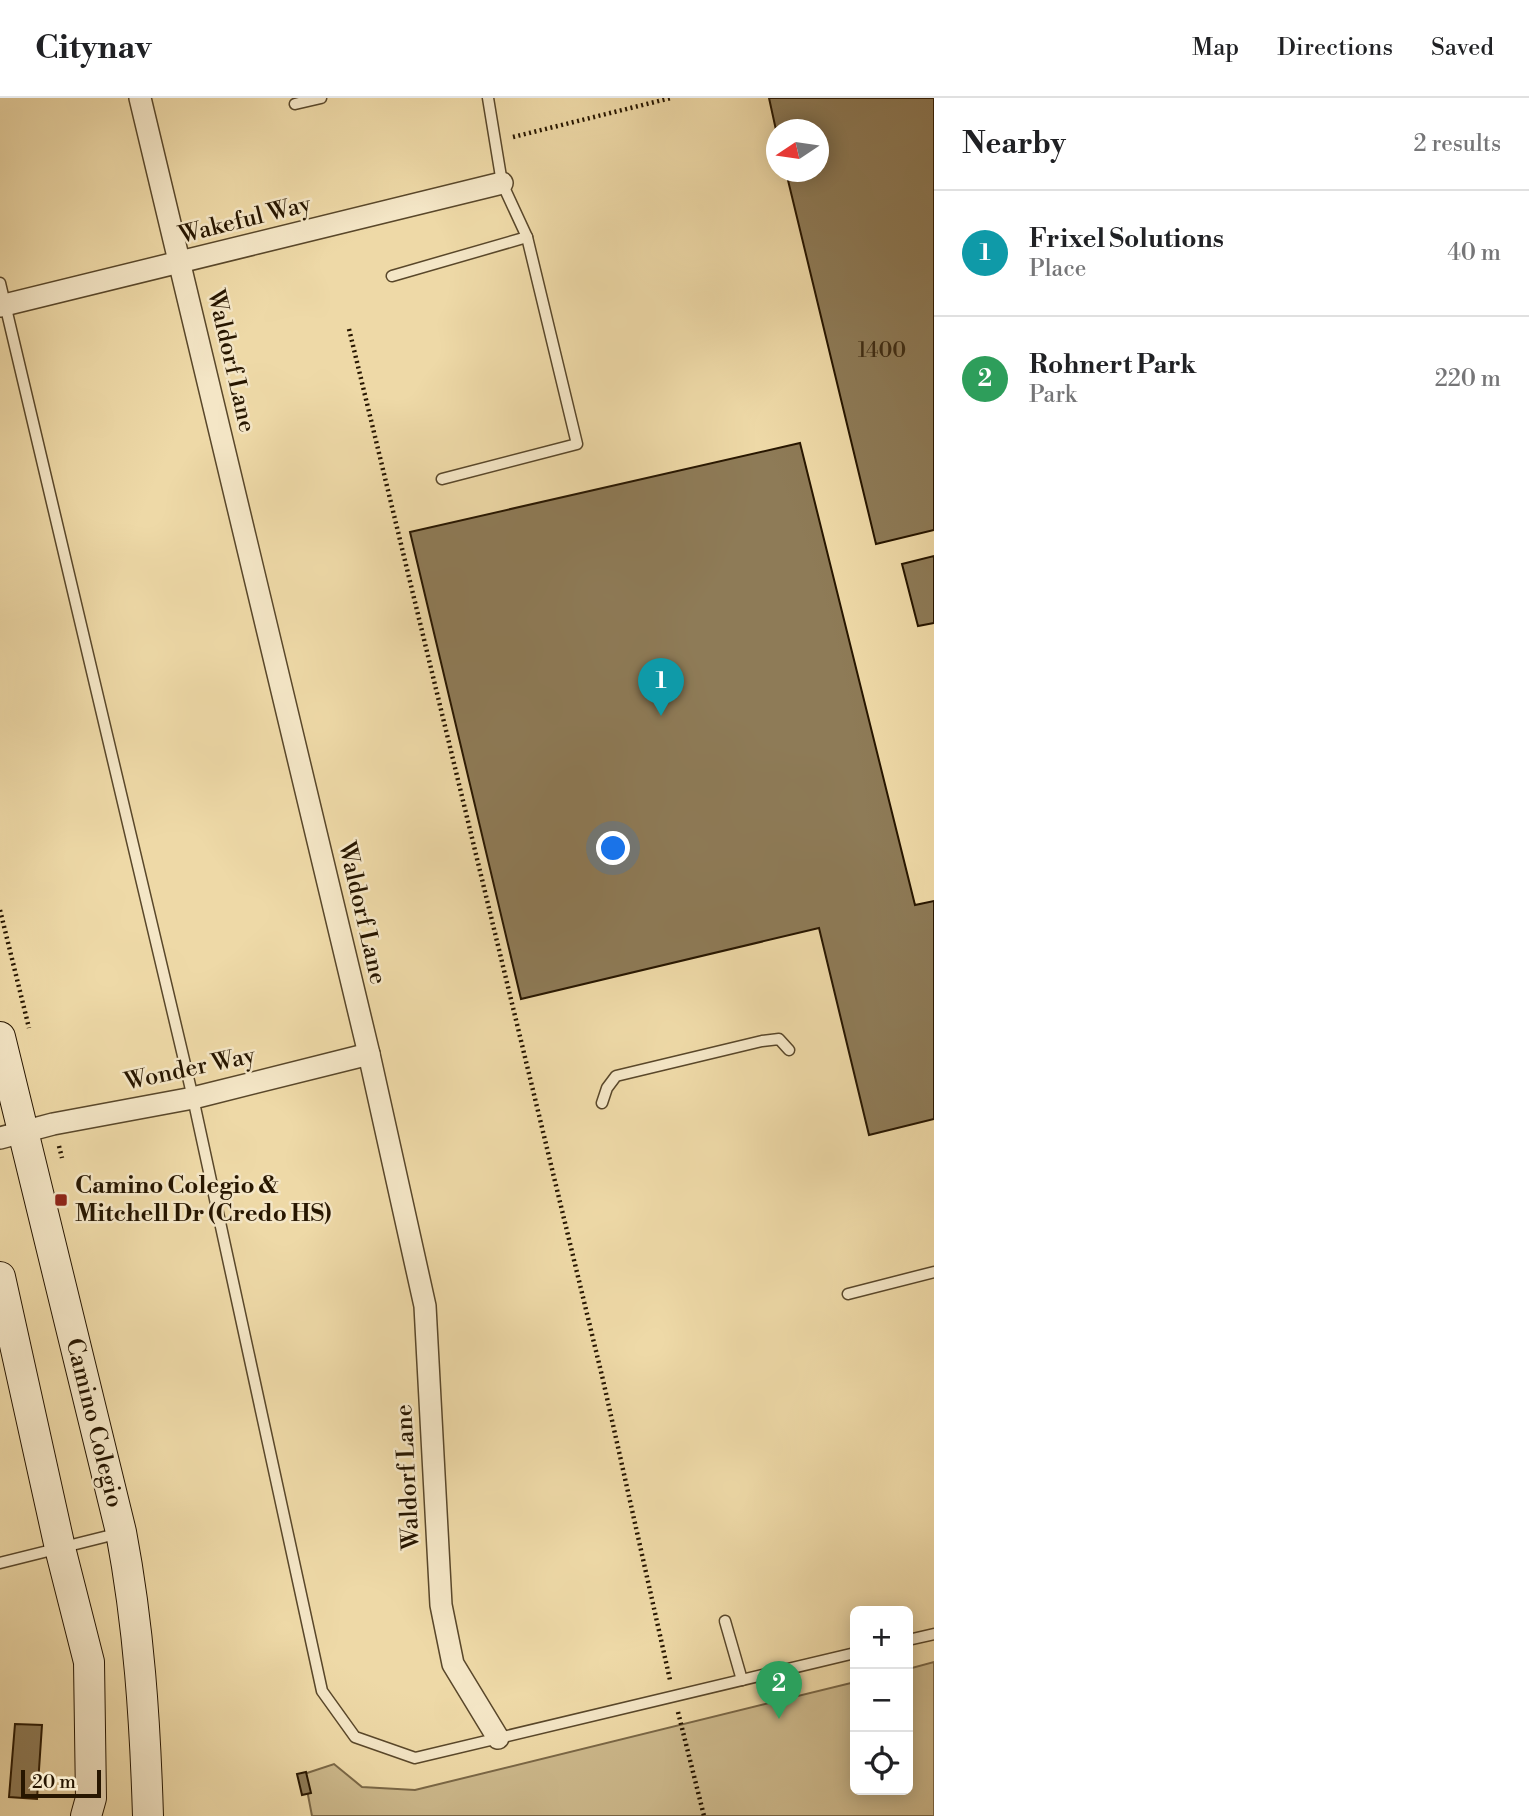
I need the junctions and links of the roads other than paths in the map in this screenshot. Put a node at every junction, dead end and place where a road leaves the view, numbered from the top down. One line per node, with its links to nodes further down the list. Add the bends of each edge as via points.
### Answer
1 (140, 98): 7 (street, Waldorf Lane)
2 (321, 98): 4 (lane)
3 (488, 98): 5 (lane)
4 (295, 104)
5 (502, 183): 6 (lane); 7 (street, Wakeful Way)
6 (527, 237): 8 (lane); 11 (lane, via 578,444)
7 (181, 262): 10 (street, Wakeful Way); 14 (street, Waldorf Lane)
8 (392, 276)
9 (0, 283): 10 (lane)
10 (3, 305): 15 (lane)
11 (442, 479)
12 (0, 1037): 17 (street, Camino Colegio)
13 (789, 1050): 16 (lane, via 779,1039 762,1041 617,1076)
14 (369, 1054): 15 (street, Wonder Way); 29 (street, Waldorf Lane, via 425,1306 441,1605 453,1664)
15 (193, 1098): 17 (street, Wonder Way); 29 (lane, via 323,1691 355,1737 415,1758)
16 (601, 1103)
17 (11, 1135): 21 (street, Camino Colegio)
18 (934, 1272): 20 (lane)
19 (0, 1277): 22 (street)
20 (848, 1294)
21 (121, 1532): 22 (lane); 31 (street, Camino Colegio, via 136,1608)
22 (60, 1548): 23 (lane); 30 (street, via 89,1662 91,1798)
23 (0, 1563)
24 (725, 1621): 28 (lane)
25 (934, 1634): 26 (lane)
26 (913, 1639)
27 (850, 1654): 28 (lane)
28 (742, 1680): 29 (lane)
29 (498, 1738)
30 (86, 1816)
31 (148, 1816)

